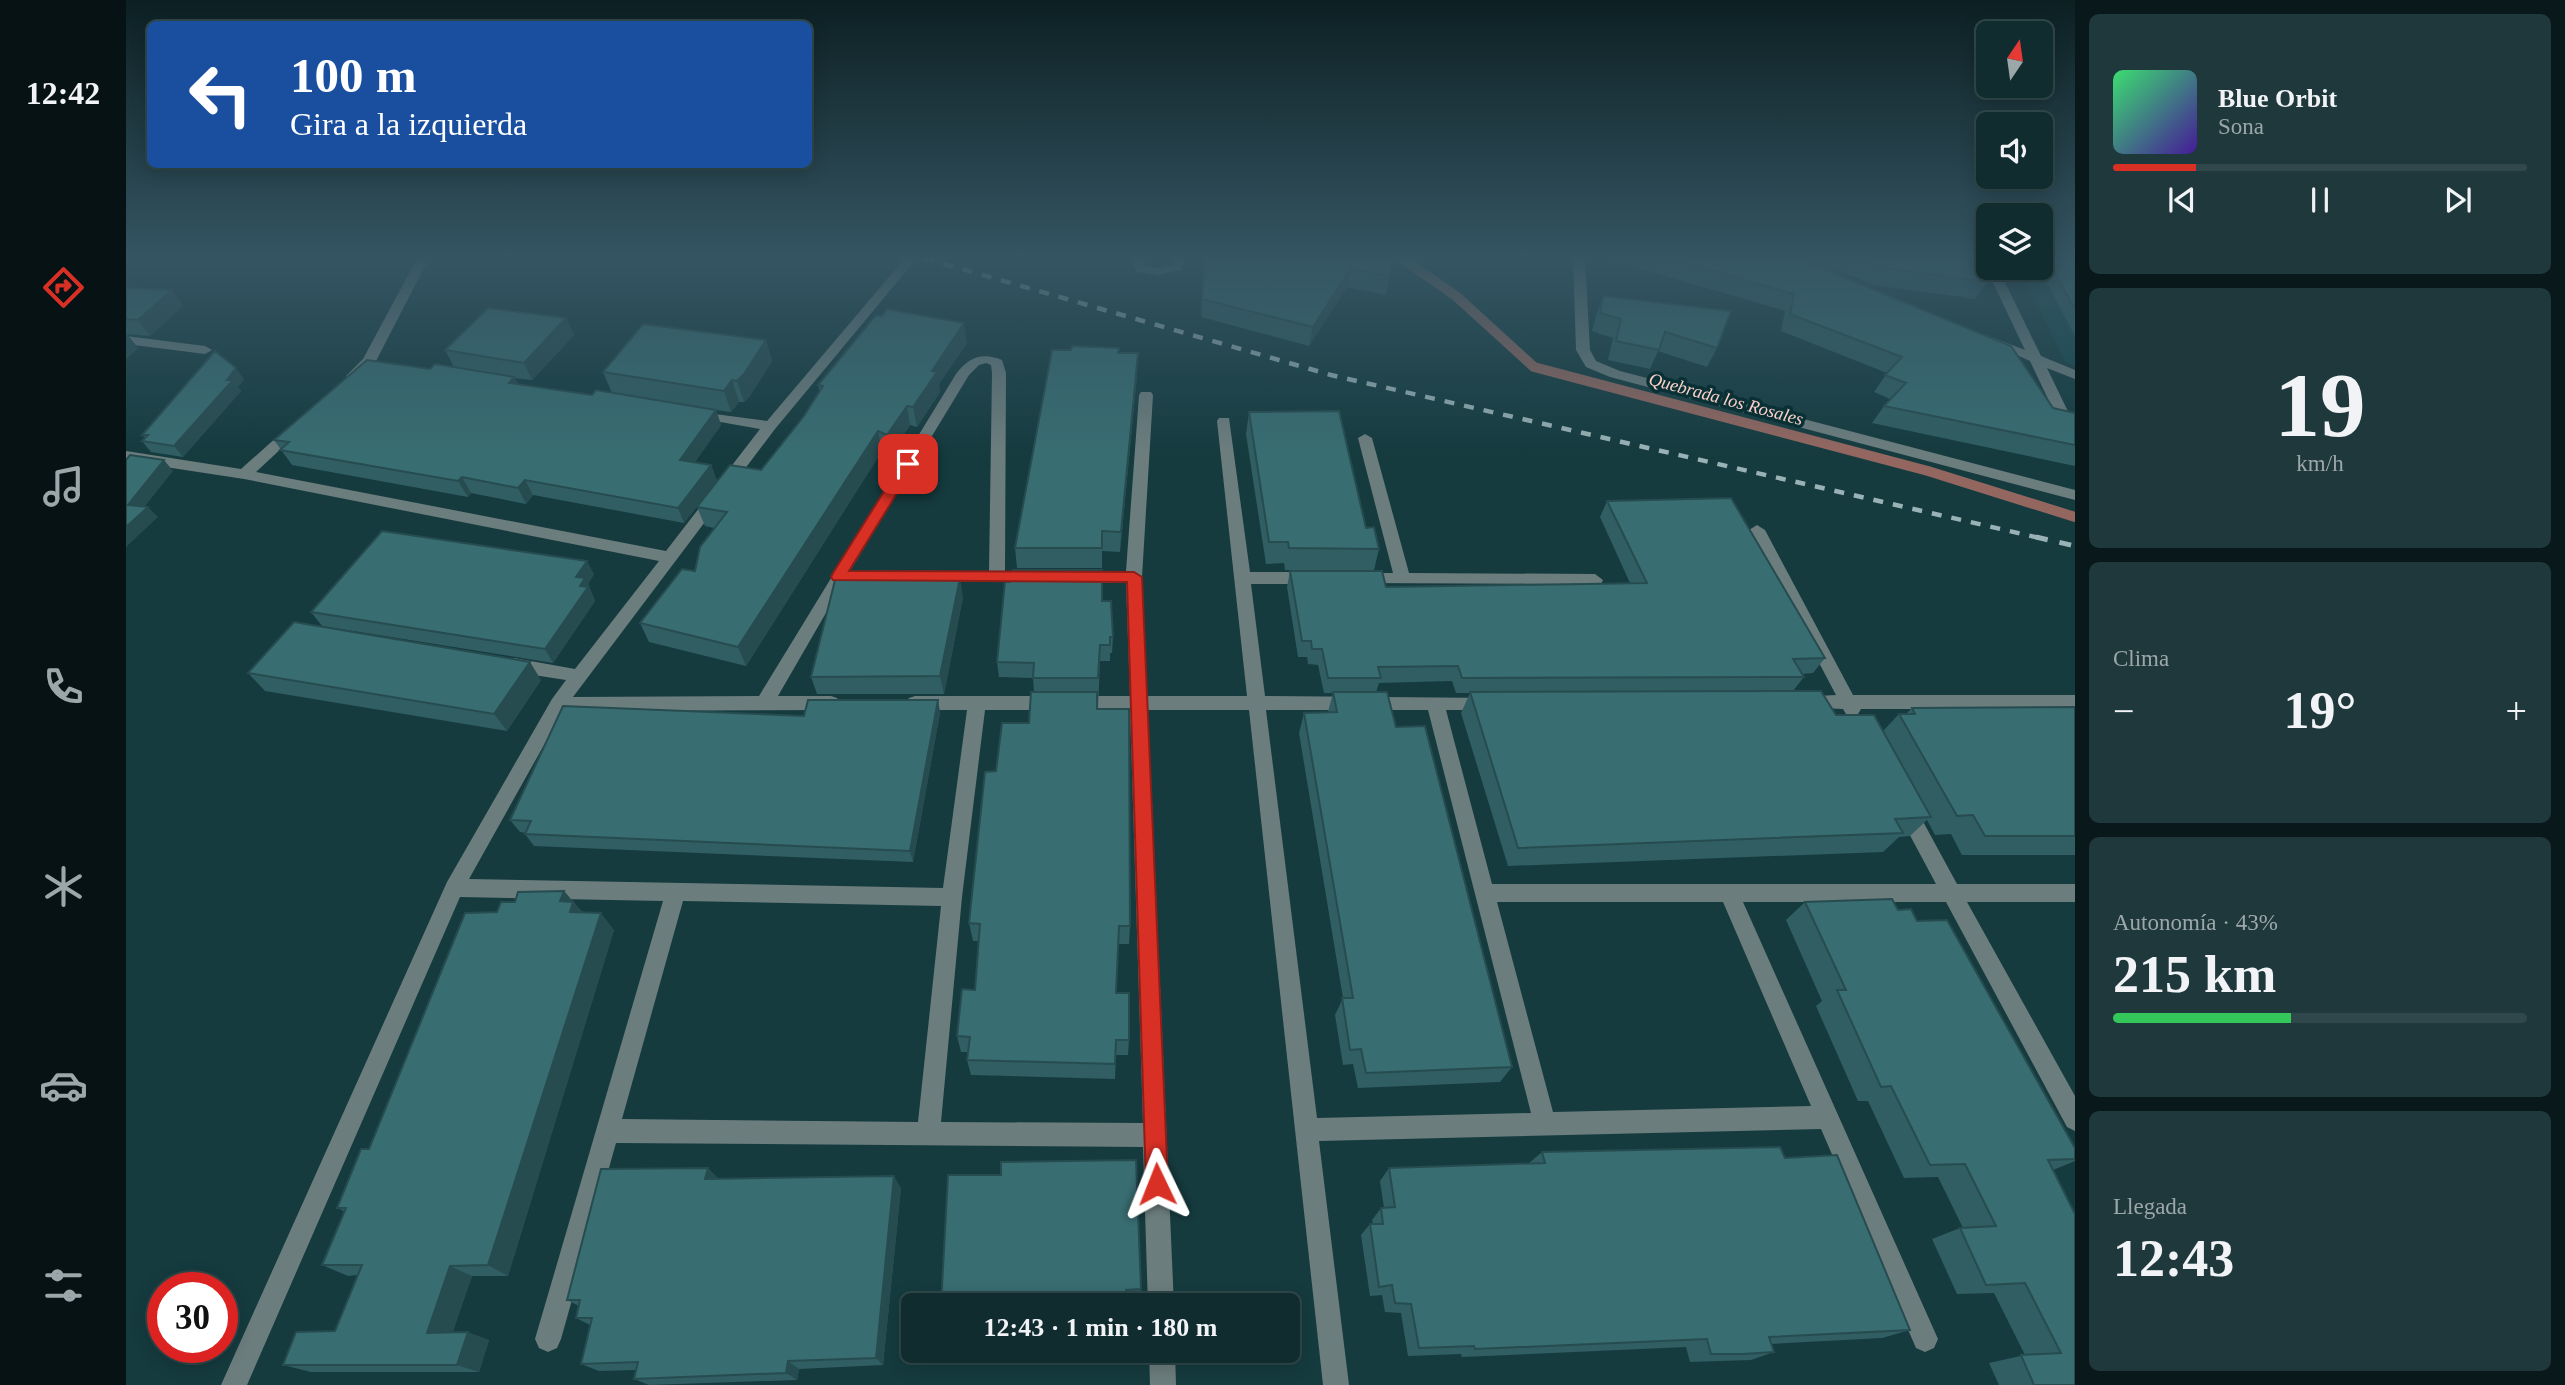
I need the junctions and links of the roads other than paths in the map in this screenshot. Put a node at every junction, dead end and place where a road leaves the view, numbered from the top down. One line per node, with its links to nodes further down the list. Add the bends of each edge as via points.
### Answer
1 (393, 323): 10 (street, via 375,362)
2 (857, 323): 15 (street)
3 (1582, 323): 20 (street, via 1583,350 1591,364 1615,374)
4 (2017, 323): 8 (street)
5 (1983, 337): 8 (street)
6 (126, 340): 7 (street)
7 (205, 350)
8 (2034, 359): 9 (street); 17 (street)
9 (2075, 375)
10 (340, 387)
11 (1146, 395): 27 (street)
12 (677, 411): 15 (street)
13 (1224, 421): 28 (street)
14 (302, 422): 19 (street)
15 (770, 426): 22 (street)
16 (1366, 438): 29 (street)
17 (2075, 441)
18 (126, 456): 19 (street)
19 (244, 474): 22 (street)
20 (2075, 495)
21 (1757, 530): 36 (street)
22 (672, 558): 32 (street)
23 (839, 577): 24 (street); 24 (street, via 972,362 981,359 997,363 999,373); 44 (street)
24 (997, 577): 25 (street)
25 (1024, 577)
26 (1066, 577): 27 (street)
27 (1134, 577): 41 (street)
28 (1243, 578): 29 (street); 33 (street)
29 (1402, 579): 30 (street)
30 (1595, 580)
31 (499, 663): 32 (street)
32 (579, 676): 43 (street)
33 (1257, 702): 41 (street); 42 (street); 57 (street)
34 (1504, 702): 42 (street)
35 (1793, 702): 36 (street)
36 (1848, 702): 37 (street); 45 (street)
37 (2075, 702)
38 (844, 703): 44 (street)
39 (897, 703): 40 (street)
40 (977, 703): 41 (street); 53 (street)
41 (1139, 703): 60 (street)
42 (1435, 703): 49 (street)
43 (558, 704): 44 (street); 47 (street)
44 (764, 704)
45 (1861, 725)
46 (1899, 797): 51 (street)
47 (454, 888): 48 (street); 65 (street)
48 (676, 892): 53 (street); 58 (street)
49 (1484, 893): 50 (street); 56 (street)
50 (1729, 893): 51 (street); 54 (street)
51 (1951, 893): 52 (street); 55 (street)
52 (2075, 893)
53 (953, 897): 59 (street)
54 (1827, 1117): 56 (street); 63 (street)
55 (2075, 1119)
56 (1545, 1124): 57 (street)
57 (1307, 1130): 67 (street)
58 (609, 1131): 59 (street); 62 (street)
59 (928, 1134): 60 (street)
60 (1155, 1135): 61 (street)
61 (1161, 1293)
62 (548, 1339)
63 (1925, 1339)
64 (1162, 1363): 66 (street)
65 (233, 1385)
66 (1163, 1385)
67 (1336, 1385)

